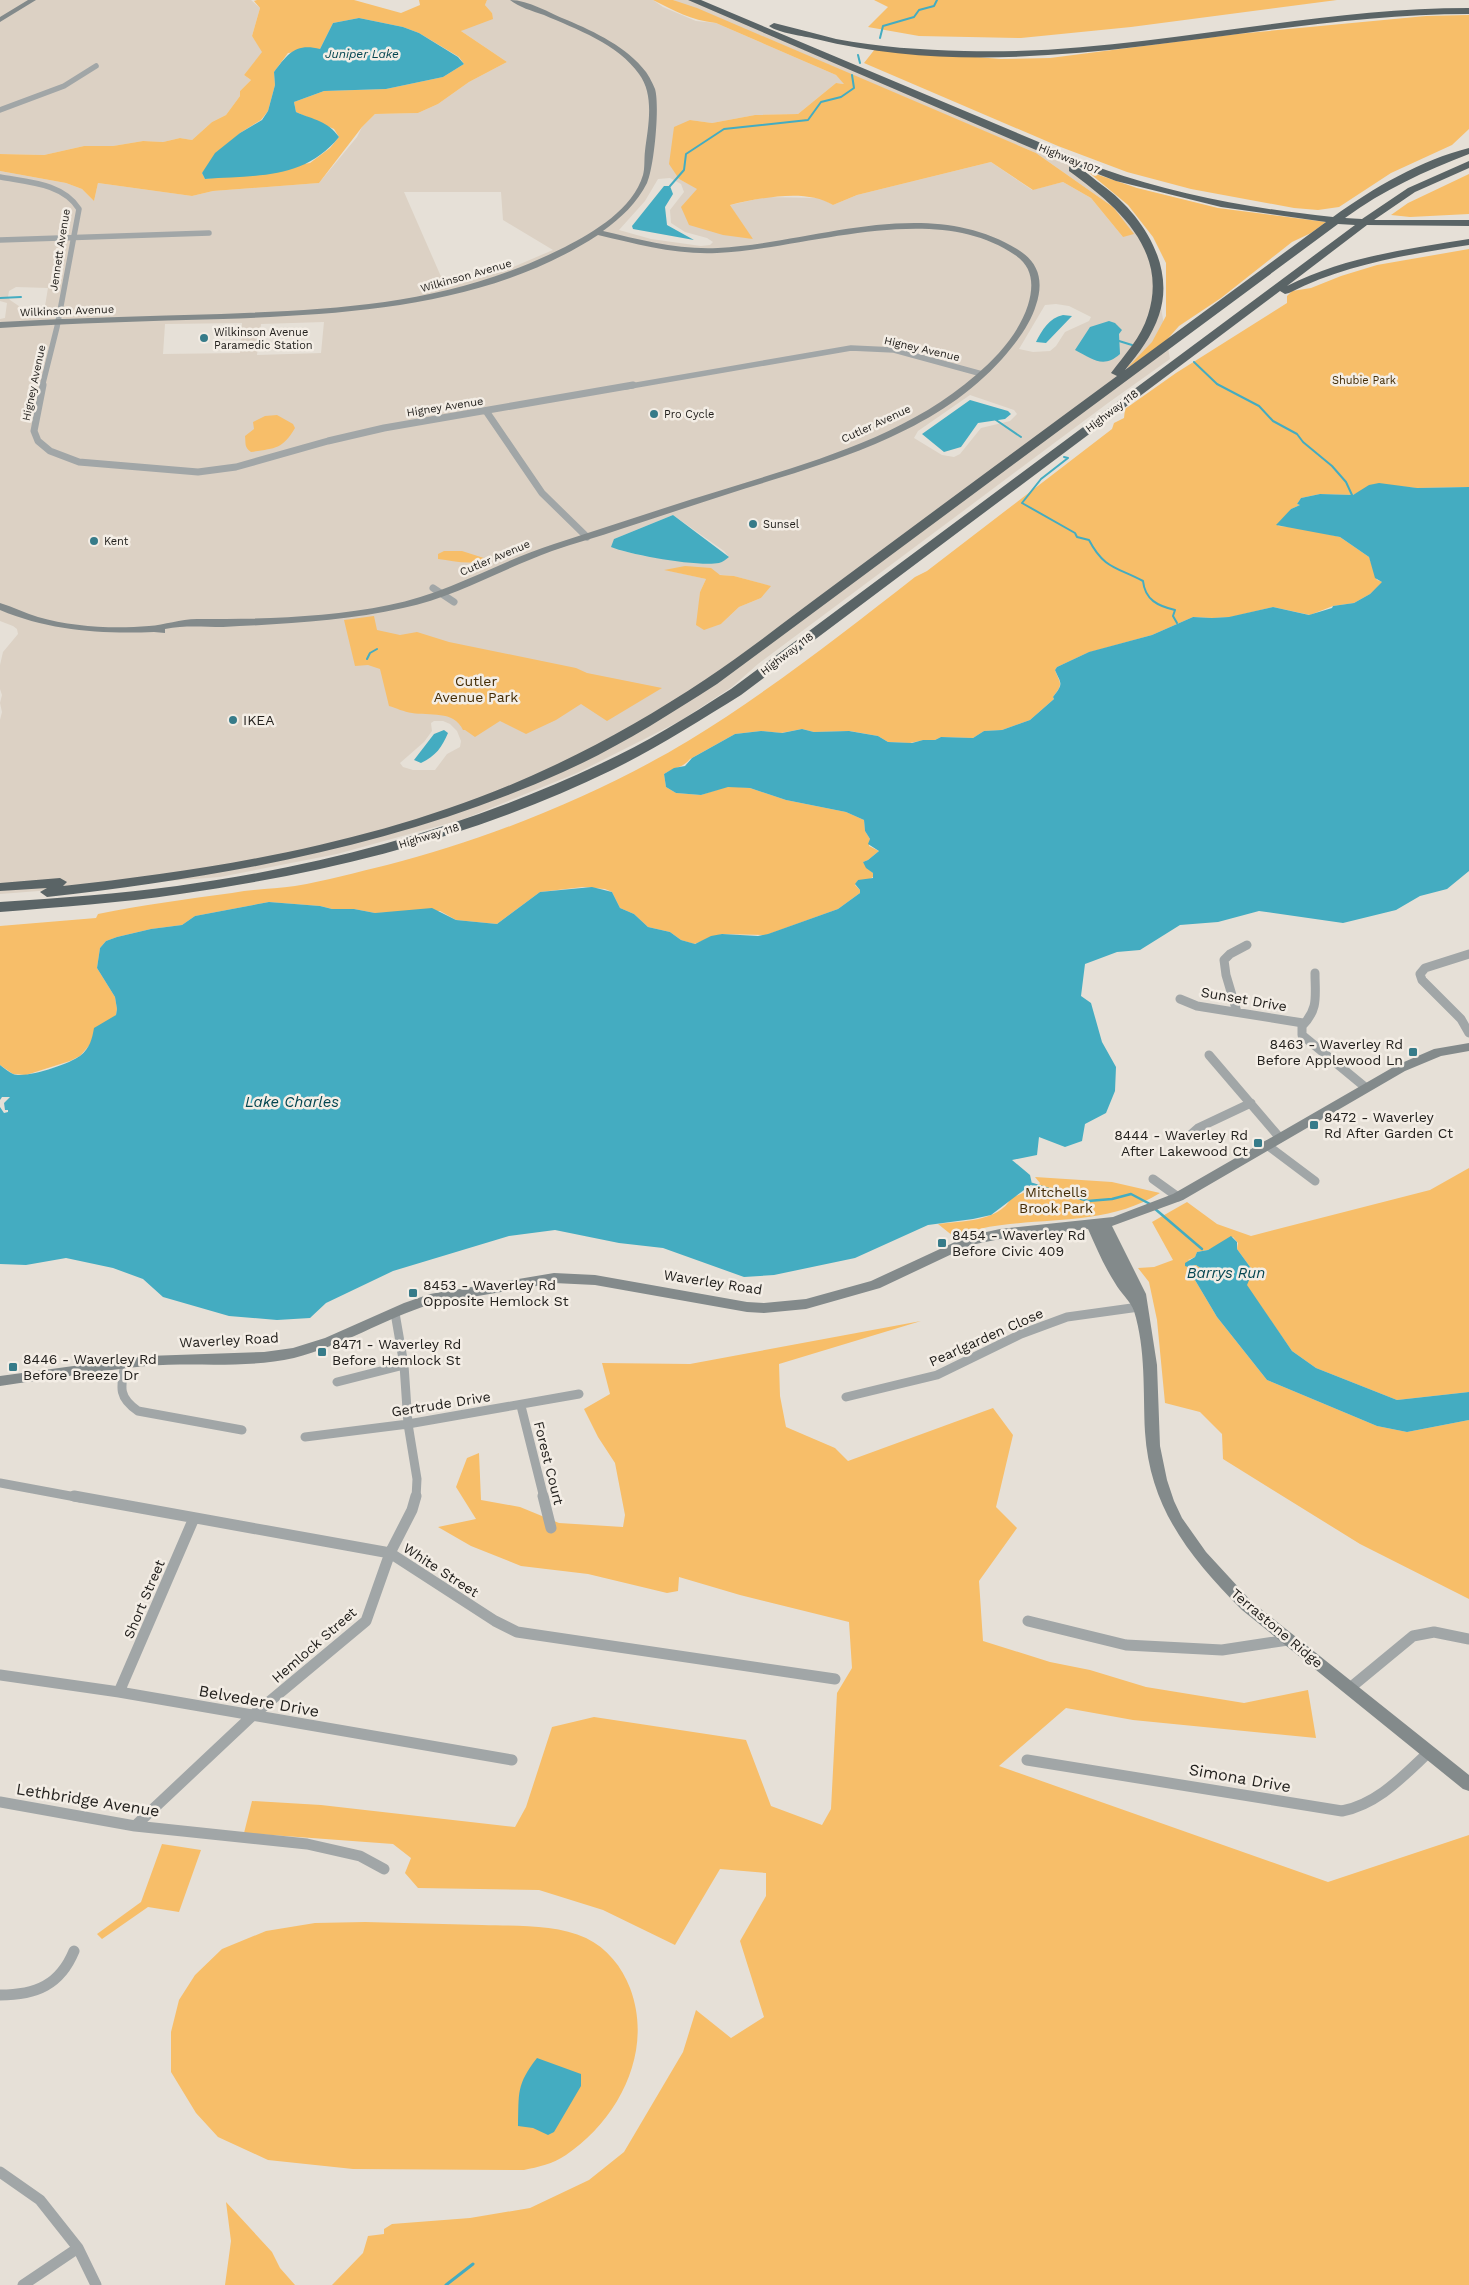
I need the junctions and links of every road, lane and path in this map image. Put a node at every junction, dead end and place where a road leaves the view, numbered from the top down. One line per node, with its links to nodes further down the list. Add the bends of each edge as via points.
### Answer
1 (33, 0): 7 (street)
2 (513, 0): 18 (street, Wilkinson Avenue, via 619,50 643,72 651,89 647,174 627,207)
3 (693, 0): 10 (highway, Highway 107)
4 (707, 0): 6 (highway)
5 (1469, 11): 6 (highway, via 1377,14 1082,50 990,55 856,45)
6 (741, 14): 14 (highway, via 1116,174 1205,197)
7 (0, 20)
8 (96, 66): 9 (street, via 63,85)
9 (0, 110)
10 (1019, 138): 14 (highway, Highway 107, via 1085,167 1139,184 1228,205); 28 (highway, via 1087,178 1126,212 1152,252 1159,289 1149,331 1129,361 1075,410)
11 (1468, 146): 28 (highway, Highway 118, via 1360,202)
12 (1469, 164): 25 (highway, Highway 118, via 1414,189 1373,215)
13 (0, 177): 20 (street, Jennett Avenue, via 55,189 75,200 79,209)
14 (1309, 215): 16 (highway, Highway 107)
15 (1469, 218): 16 (highway)
16 (1387, 221): 17 (highway, Highway 107)
17 (1469, 223)
18 (597, 232): 23 (street, Wilkinson Avenue, via 552,258 512,275 458,292 400,304 291,314); 26 (street, Cutler Avenue, via 653,245 699,251 892,226 949,229 992,240 1025,258 1035,272 1038,285 1027,317 1012,343)
19 (209, 233): 20 (street)
20 (74, 239): 21 (street); 23 (street, Jennett Avenue)
21 (0, 240)
22 (1469, 242): 25 (highway, via 1367,260 1309,279 1277,295)
23 (58, 322): 24 (street, Wilkinson Avenue); 27 (street, Higney Avenue, via 34,431 38,442 50,451 79,462 177,472 214,471 362,432)
24 (0, 325)
25 (1176, 362): 34 (highway, Highway 118, via 711,709 611,766)
26 (982, 374): 27 (street, Higney Avenue, via 894,350 851,348); 29 (street, Cutler Avenue, via 926,415 857,448)
27 (486, 411): 29 (street, via 542,493)
28 (1011, 460): 33 (highway, Highway 118, via 688,698 638,729)
29 (587, 537): 30 (street, Cutler Avenue)
30 (438, 591): 31 (street); 32 (street, Cutler Avenue, via 405,605 378,610 162,631 70,627 29,618)
31 (454, 602)
32 (0, 606)
33 (567, 765): 35 (highway, via 423,815 294,849 174,870); 36 (highway, Highway 118, via 436,817 306,853 175,878)
34 (516, 807): 37 (highway, Highway 118, via 411,842 279,873 140,895); 38 (highway, via 483,822 414,844 281,877 169,895)
35 (0, 887)
36 (0, 896)
37 (0, 907)
38 (0, 912)
39 (1247, 944): 43 (street, via 1224,960)
40 (1469, 954): 45 (street, via 1424,968 1420,974 1422,980 1461,1019)
41 (1315, 973): 44 (street, via 1315,1007 1310,1019)
42 (1180, 999): 43 (street, Sunset Drive, via 1197,1006)
43 (1238, 1012): 44 (street, Sunset Drive)
44 (1303, 1023): 48 (street, via 1300,1030 1305,1040)
45 (1469, 1033)
46 (1469, 1046): 48 (street, Waverley Road, via 1417,1060)
47 (1209, 1055): 49 (street)
48 (1365, 1087): 51 (street, Waverley Road)
49 (1251, 1103): 50 (street, via 1198,1128); 51 (street)
50 (1189, 1136)
51 (1280, 1138): 52 (street, Waverley Road)
52 (1267, 1144): 54 (street); 55 (street, Waverley Road)
53 (1154, 1179): 55 (street)
54 (1315, 1180)
55 (1178, 1197): 56 (street, Waverley Road, via 1145,1211)
56 (1099, 1224): 57 (street, Terrastone Ridge, via 1124,1288); 58 (street, Waverley Road, via 982,1237 950,1248 875,1285 806,1304 747,1307 631,1285 564,1277 453,1294 430,1299)
57 (1139, 1307): 64 (street, Pearlgarden Close, via 1067,1317 1021,1334 937,1375); 75 (street, Terrastone Ridge, via 1148,1347 1155,1456 1168,1507 1186,1539 1223,1582)
58 (396, 1313): 59 (street, Waverley Road, via 330,1342 293,1353); 60 (street, Hemlock Street)
59 (124, 1364): 61 (street, Waverley Road); 67 (street, via 122,1398 138,1412)
60 (404, 1366): 62 (street); 66 (street, Hemlock Street)
61 (0, 1381)
62 (337, 1382)
63 (579, 1394): 65 (street, Gertrude Drive)
64 (846, 1397)
65 (521, 1406): 66 (street, Gertrude Drive); 71 (street, Forest Court)
66 (408, 1424): 68 (street, Gertrude Drive); 72 (street, Hemlock Street, via 418,1479 417,1494)
67 (242, 1430)
68 (306, 1437)
69 (0, 1483): 70 (street, White Street)
70 (194, 1518): 72 (street, White Street); 79 (street, Short Street)
71 (551, 1528)
72 (390, 1553): 77 (street, White Street, via 517,1632); 80 (street, Hemlock Street, via 366,1621)
73 (1028, 1621): 75 (street, via 1126,1645 1222,1650)
74 (1469, 1639): 78 (street, via 1438,1632 1413,1636)
75 (1288, 1640): 78 (street, Terrastone Ridge)
76 (0, 1675): 79 (street, Belvedere Drive)
77 (834, 1679)
78 (1350, 1688): 81 (street, Terrastone Ridge)
79 (119, 1692): 80 (street, Belvedere Drive)
80 (252, 1716): 82 (street, Belvedere Drive); 86 (street, Hemlock Street)
81 (1429, 1752): 83 (street, Simona Drive, via 1373,1799 1342,1811); 84 (street, Terrastone Ridge)
82 (512, 1760)
83 (1028, 1760)
84 (1469, 1784)
85 (0, 1802): 86 (street, Lethbridge Avenue)
86 (135, 1826): 87 (street, Lethbridge Avenue, via 307,1844 360,1856)
87 (384, 1869)
88 (74, 1951): 89 (street, via 64,1972 47,1984 13,1996)
89 (0, 1995)
90 (0, 2172): 91 (street, via 40,2200)
91 (78, 2248): 92 (street); 93 (street)
92 (23, 2285)
93 (96, 2285)

